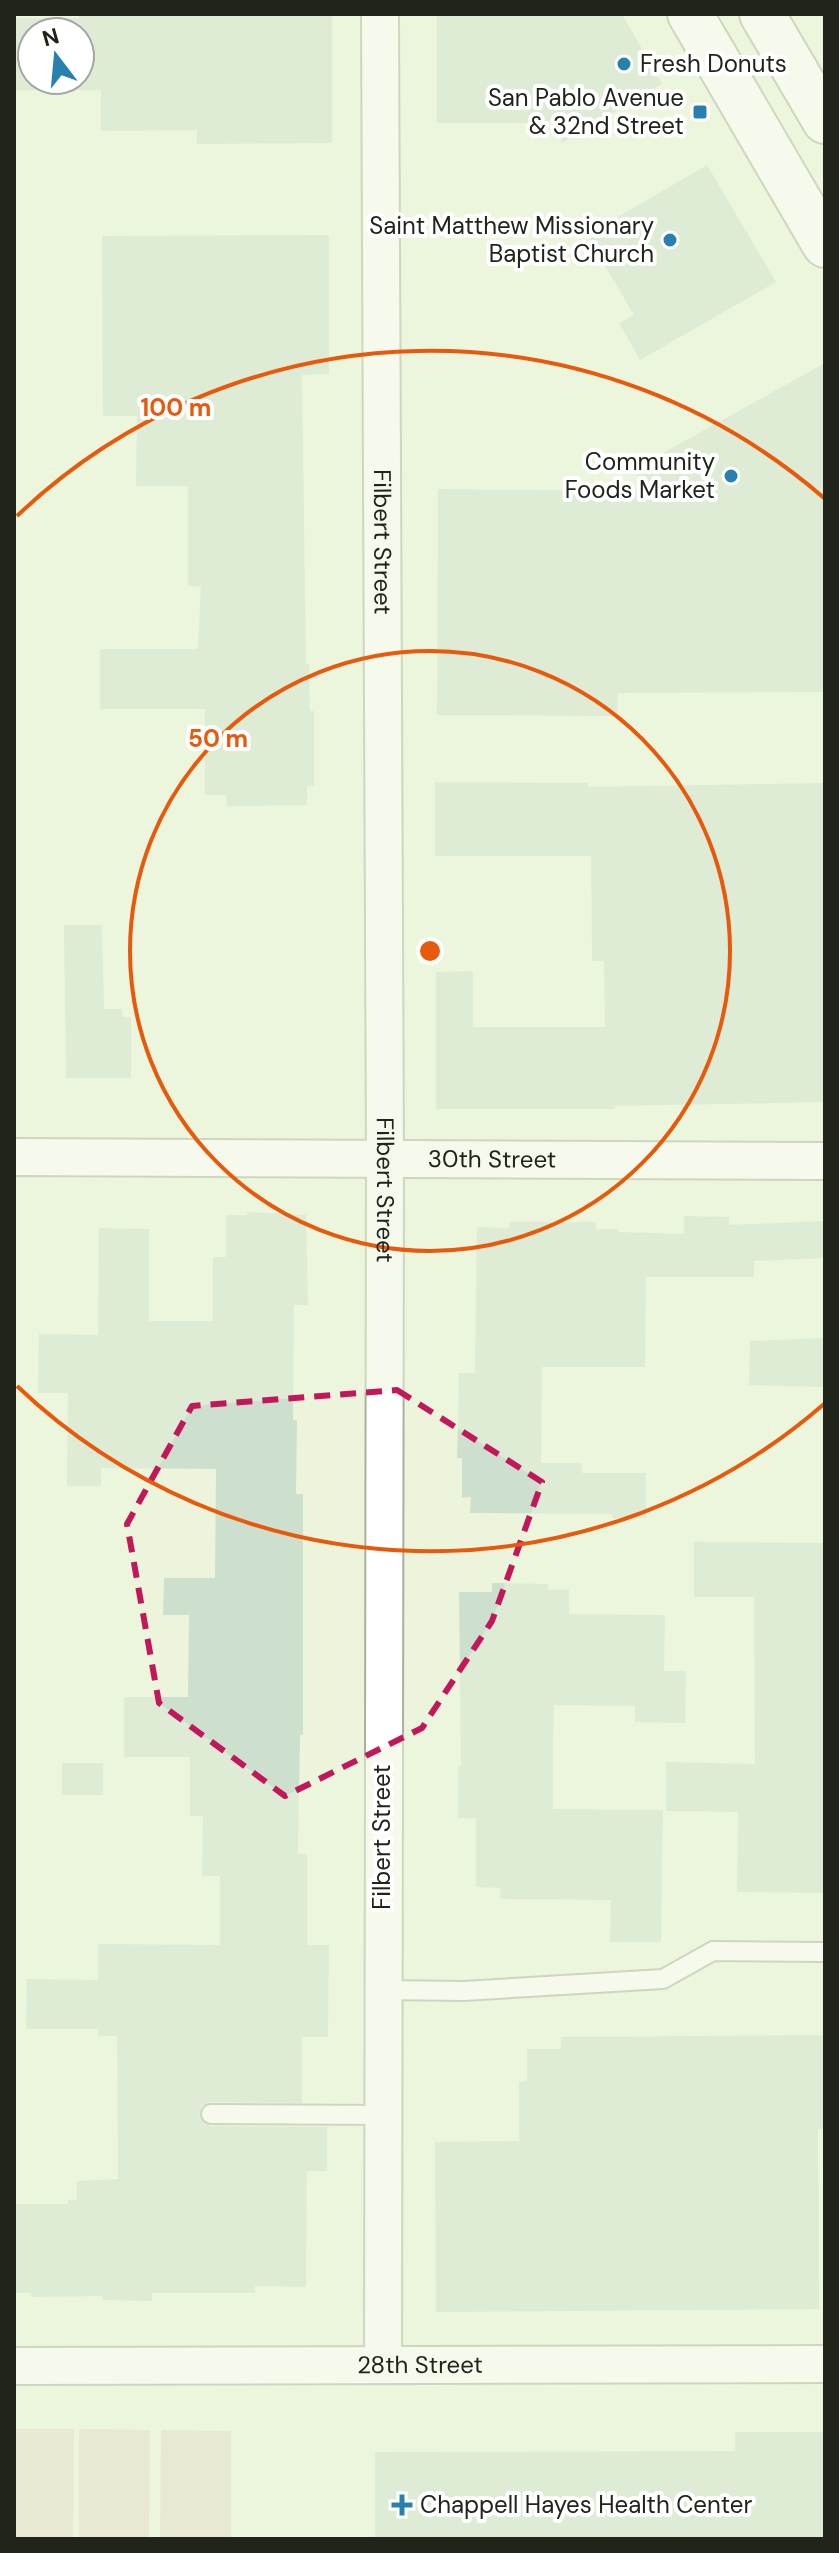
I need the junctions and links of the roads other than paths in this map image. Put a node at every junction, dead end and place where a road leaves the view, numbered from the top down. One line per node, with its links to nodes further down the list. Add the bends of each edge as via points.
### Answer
1 (380, 14): 7 (street, Filbert Street)
2 (690, 14): 5 (main road)
3 (762, 14): 4 (main road)
4 (825, 121)
5 (825, 245)
6 (14, 1157): 7 (street, 30th Street)
7 (385, 1158): 8 (street, 30th Street); 10 (street, Filbert Street)
8 (825, 1161)
9 (825, 1952): 10 (lane, via 713,1951 663,1979 464,1991)
10 (383, 1990): 12 (street, Filbert Street)
11 (211, 2114): 12 (lane)
12 (383, 2115): 13 (street, Filbert Street)
13 (383, 2364): 14 (street, 28th Street); 15 (street, 28th Street)
14 (825, 2364)
15 (14, 2366)

